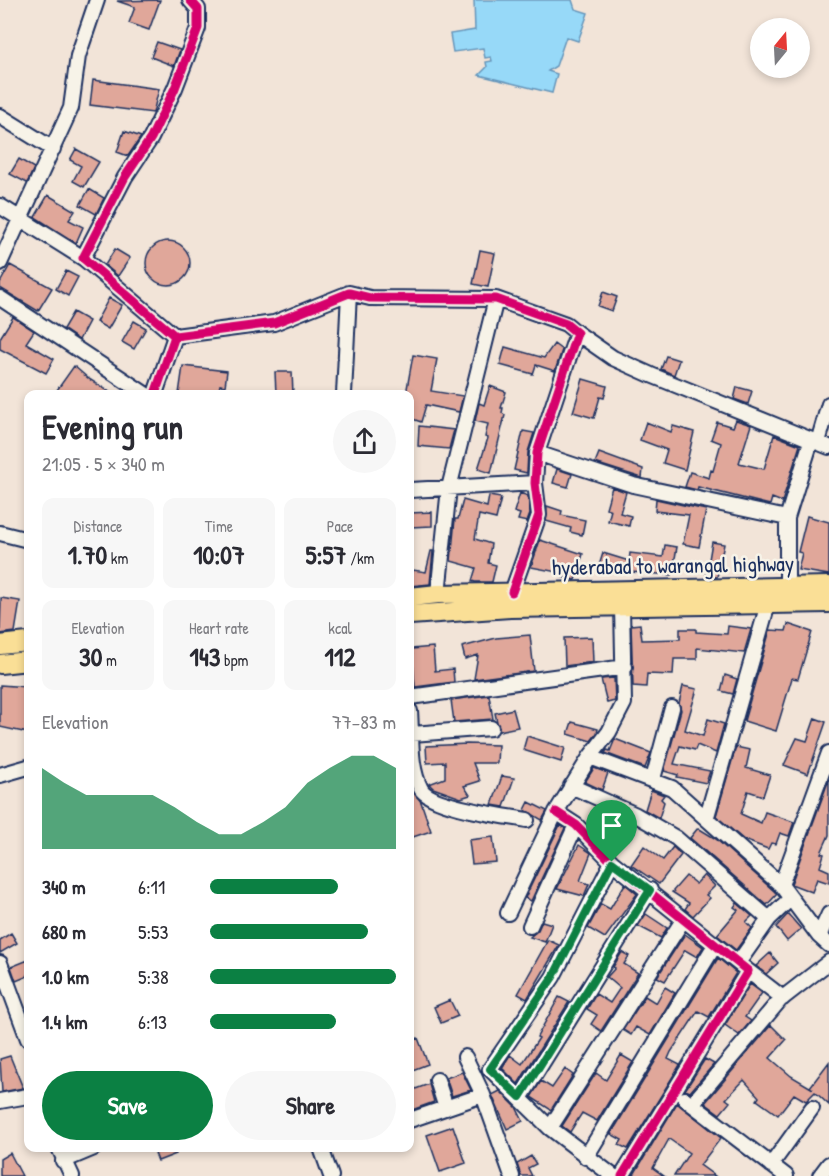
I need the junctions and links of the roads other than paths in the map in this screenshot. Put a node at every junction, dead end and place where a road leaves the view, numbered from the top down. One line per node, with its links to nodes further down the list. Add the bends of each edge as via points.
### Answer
1 (97, 0): 4 (street, via 78,56 71,108)
2 (190, 0): 7 (street, via 198,9 198,28 176,88)
3 (0, 116): 4 (street)
4 (53, 149): 6 (street)
5 (0, 206): 6 (street)
6 (21, 218): 7 (street); 8 (street)
7 (83, 258): 13 (street)
8 (0, 263)
9 (349, 293): 11 (street, via 370,298); 13 (street, via 274,323); 16 (street)
10 (0, 297): 14 (street)
11 (496, 299): 12 (street, via 566,324); 21 (street)
12 (577, 333): 18 (street, via 613,358); 19 (street)
13 (175, 336): 15 (street)
14 (139, 390)
15 (156, 390)
16 (344, 390)
17 (829, 404): 18 (street)
18 (819, 443): 23 (street)
19 (537, 453): 20 (street); 23 (street, via 633,485)
20 (534, 483): 21 (street); 28 (street, via 539,514)
21 (449, 488): 22 (street); 29 (street)
22 (414, 490)
23 (787, 518): 26 (street)
24 (0, 533): 25 (street)
25 (24, 536)
26 (787, 586): 27 (main road, hyderabad to warangal highway); 28 (main road, hyderabad to warangal highway)
27 (829, 586)
28 (512, 592): 29 (main road, hyderabad to warangal highway)
29 (438, 594): 30 (main road, hyderabad to warangal highway)
30 (414, 597)
31 (829, 603): 32 (main road)
32 (768, 604): 33 (main road); 52 (street)
33 (622, 607): 34 (main road, via 510,608); 39 (street)
34 (414, 615)
35 (24, 642): 36 (main road)
36 (0, 645)
37 (24, 661): 38 (main road)
38 (0, 664)
39 (625, 668): 40 (street); 46 (street, via 624,703)
40 (414, 696)
41 (672, 708): 49 (street)
42 (491, 728): 43 (street)
43 (414, 734)
44 (829, 753): 56 (street)
45 (414, 755): 53 (street, via 422,792 438,800)
46 (590, 757): 49 (street); 50 (street)
47 (24, 768): 48 (street)
48 (0, 776)
49 (654, 779): 52 (street)
50 (571, 786): 51 (street); 61 (street, via 676,838)
51 (556, 812): 54 (street); 59 (street)
52 (707, 816): 56 (street)
53 (526, 820)
54 (576, 825): 55 (street); 63 (street)
55 (612, 862): 57 (street); 76 (street, via 553,977 490,1069)
56 (782, 885): 58 (street)
57 (650, 890): 62 (street); 76 (street)
58 (791, 898): 61 (street); 64 (street)
59 (508, 913)
60 (829, 914): 64 (street)
61 (769, 919): 68 (street)
62 (683, 920): 65 (street); 82 (street)
63 (530, 926)
64 (824, 940)
65 (715, 945): 68 (street); 85 (street)
66 (829, 962): 69 (street)
67 (1, 966): 70 (street)
68 (743, 967): 69 (street); 73 (street)
69 (783, 998): 78 (street)
70 (24, 1029)
71 (465, 1057): 74 (street)
72 (436, 1080): 79 (street)
73 (676, 1092): 78 (street); 92 (street)
74 (483, 1095): 79 (street); 90 (street)
75 (24, 1097): 77 (street)
76 (520, 1097): 82 (street)
77 (0, 1101)
78 (692, 1104): 87 (street)
79 (446, 1108): 81 (street)
80 (812, 1108): 87 (street)
81 (414, 1119)
82 (550, 1128): 85 (street)
83 (325, 1152): 89 (street)
84 (61, 1154): 88 (street)
85 (586, 1157): 91 (street)
86 (829, 1164): 94 (street)
87 (771, 1165): 93 (street)
88 (72, 1176)
89 (330, 1176)
90 (512, 1176)
91 (613, 1176)
92 (622, 1176)
93 (786, 1176)
94 (820, 1176)

